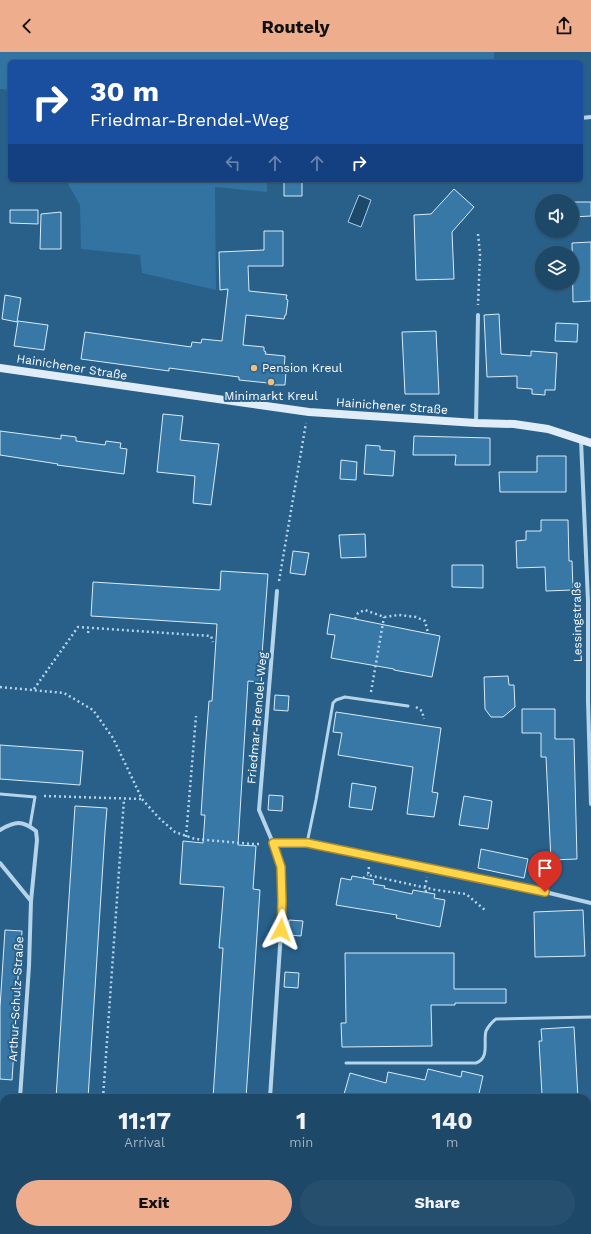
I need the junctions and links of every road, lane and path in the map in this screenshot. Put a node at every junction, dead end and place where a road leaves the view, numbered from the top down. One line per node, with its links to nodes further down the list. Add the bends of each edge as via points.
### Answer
1 (478, 234): 2 (path)
2 (478, 315): 5 (street)
3 (0, 368): 4 (main road, Hainichener Straße)
4 (307, 412): 5 (main road, Hainichener Straße); 7 (path)
5 (476, 423): 6 (main road, Hainichener Straße, via 514,424 548,429)
6 (588, 440): 19 (street, Lessingstraße)
7 (277, 591): 28 (street, Friedmar-Brendel-Weg, via 259,810)
8 (384, 617): 9 (path, via 365,610 358,613); 12 (path, via 416,617 425,621); 16 (path)
9 (355, 619)
10 (89, 628): 11 (path); 13 (path, via 211,636); 15 (path, via 78,627)
11 (88, 633)
12 (428, 633)
13 (213, 642)
14 (0, 687): 15 (path)
15 (34, 689): 23 (path, via 64,692 93,710 113,738)
16 (369, 700): 17 (lane); 29 (lane, via 345,698 333,702)
17 (408, 706)
18 (196, 716): 27 (path)
19 (590, 754): 24 (street, Lessingstraße)
20 (0, 794): 21 (lane)
21 (35, 796): 22 (path); 25 (lane)
22 (124, 799): 23 (path); 43 (path)
23 (142, 799): 27 (path, via 159,818)
24 (591, 804)
25 (30, 826): 26 (street, via 17,822); 37 (street, Arthur-Schulz-Straße, via 36,831 37,840)
26 (0, 830)
27 (186, 837): 28 (path, via 253,844)
28 (273, 843): 29 (street); 44 (street, Friedmar-Brendel-Weg, via 281,867 282,901)
29 (307, 843): 30 (street)
30 (371, 856): 32 (street); 33 (path)
31 (0, 863): 37 (street)
32 (429, 868): 35 (path); 38 (street)
33 (368, 875): 34 (path); 35 (path)
34 (364, 878)
35 (425, 888): 36 (path); 39 (path, via 466,894)
36 (426, 892)
37 (31, 901): 42 (street, Arthur-Schulz-Straße)
38 (591, 903)
39 (485, 910)
40 (591, 1017): 41 (lane, via 496,1019 486,1031 484,1057 476,1063)
41 (346, 1063)
42 (20, 1094)
43 (103, 1094)
44 (270, 1094)

